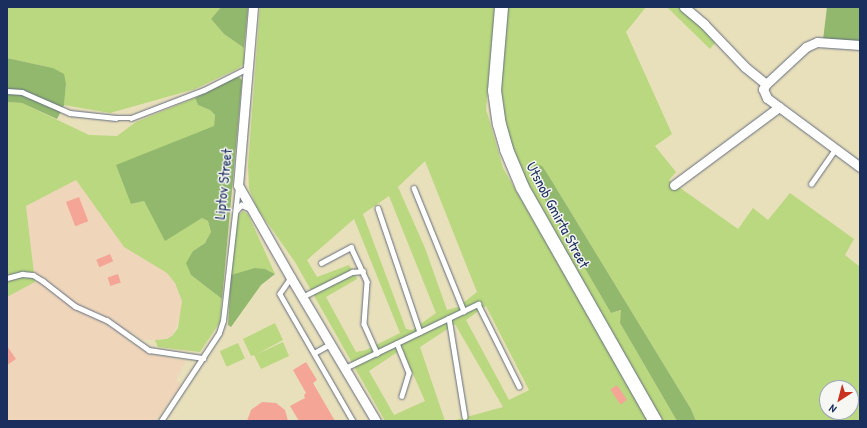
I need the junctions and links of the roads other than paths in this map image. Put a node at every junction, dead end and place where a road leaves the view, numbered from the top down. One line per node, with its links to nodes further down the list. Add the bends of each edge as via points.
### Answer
1 (252, 7): 5 (street, Liptov Street)
2 (501, 7): 38 (main road, Utsnob Gmirta Street, via 494,90 506,149 522,187)
3 (684, 7): 6 (street)
4 (860, 45): 6 (street, via 817,42 806,47)
5 (248, 68): 7 (lane, via 204,90 131,118 70,113 22,92); 12 (street, Liptov Street)
6 (766, 84): 8 (street, via 764,94)
7 (7, 91)
8 (779, 107): 9 (street); 13 (street)
9 (836, 148): 10 (street); 11 (lane)
10 (860, 167)
11 (810, 184)
12 (238, 185): 16 (street); 17 (lane, Liptov Street)
13 (674, 185)
14 (414, 188): 23 (lane)
15 (378, 208): 25 (lane)
16 (253, 210): 17 (lane, via 241,205); 21 (street)
17 (234, 214): 30 (lane, Liptov Street, via 223,321 219,333)
18 (321, 263): 19 (lane, via 351,247)
19 (363, 271): 22 (lane, via 352,272); 28 (lane, via 367,282 364,324)
20 (7, 278): 30 (lane, via 22,274 33,275 75,306 107,320 148,350)
21 (291, 278): 22 (street); 29 (lane, via 280,294)
22 (302, 296): 27 (street)
23 (464, 311): 24 (lane); 32 (lane, via 478,304)
24 (449, 318): 25 (lane); 34 (lane)
25 (420, 332): 26 (lane)
26 (397, 343): 28 (lane); 33 (lane, via 409,373)
27 (330, 344): 29 (lane); 31 (street)
28 (377, 353): 31 (lane)
29 (314, 354): 36 (lane)
30 (203, 358): 35 (lane, Liptov Street)
31 (345, 368): 37 (street)
32 (519, 386)
33 (402, 396)
34 (465, 417)
35 (161, 421)
36 (353, 421)
37 (376, 421)
38 (655, 421)

